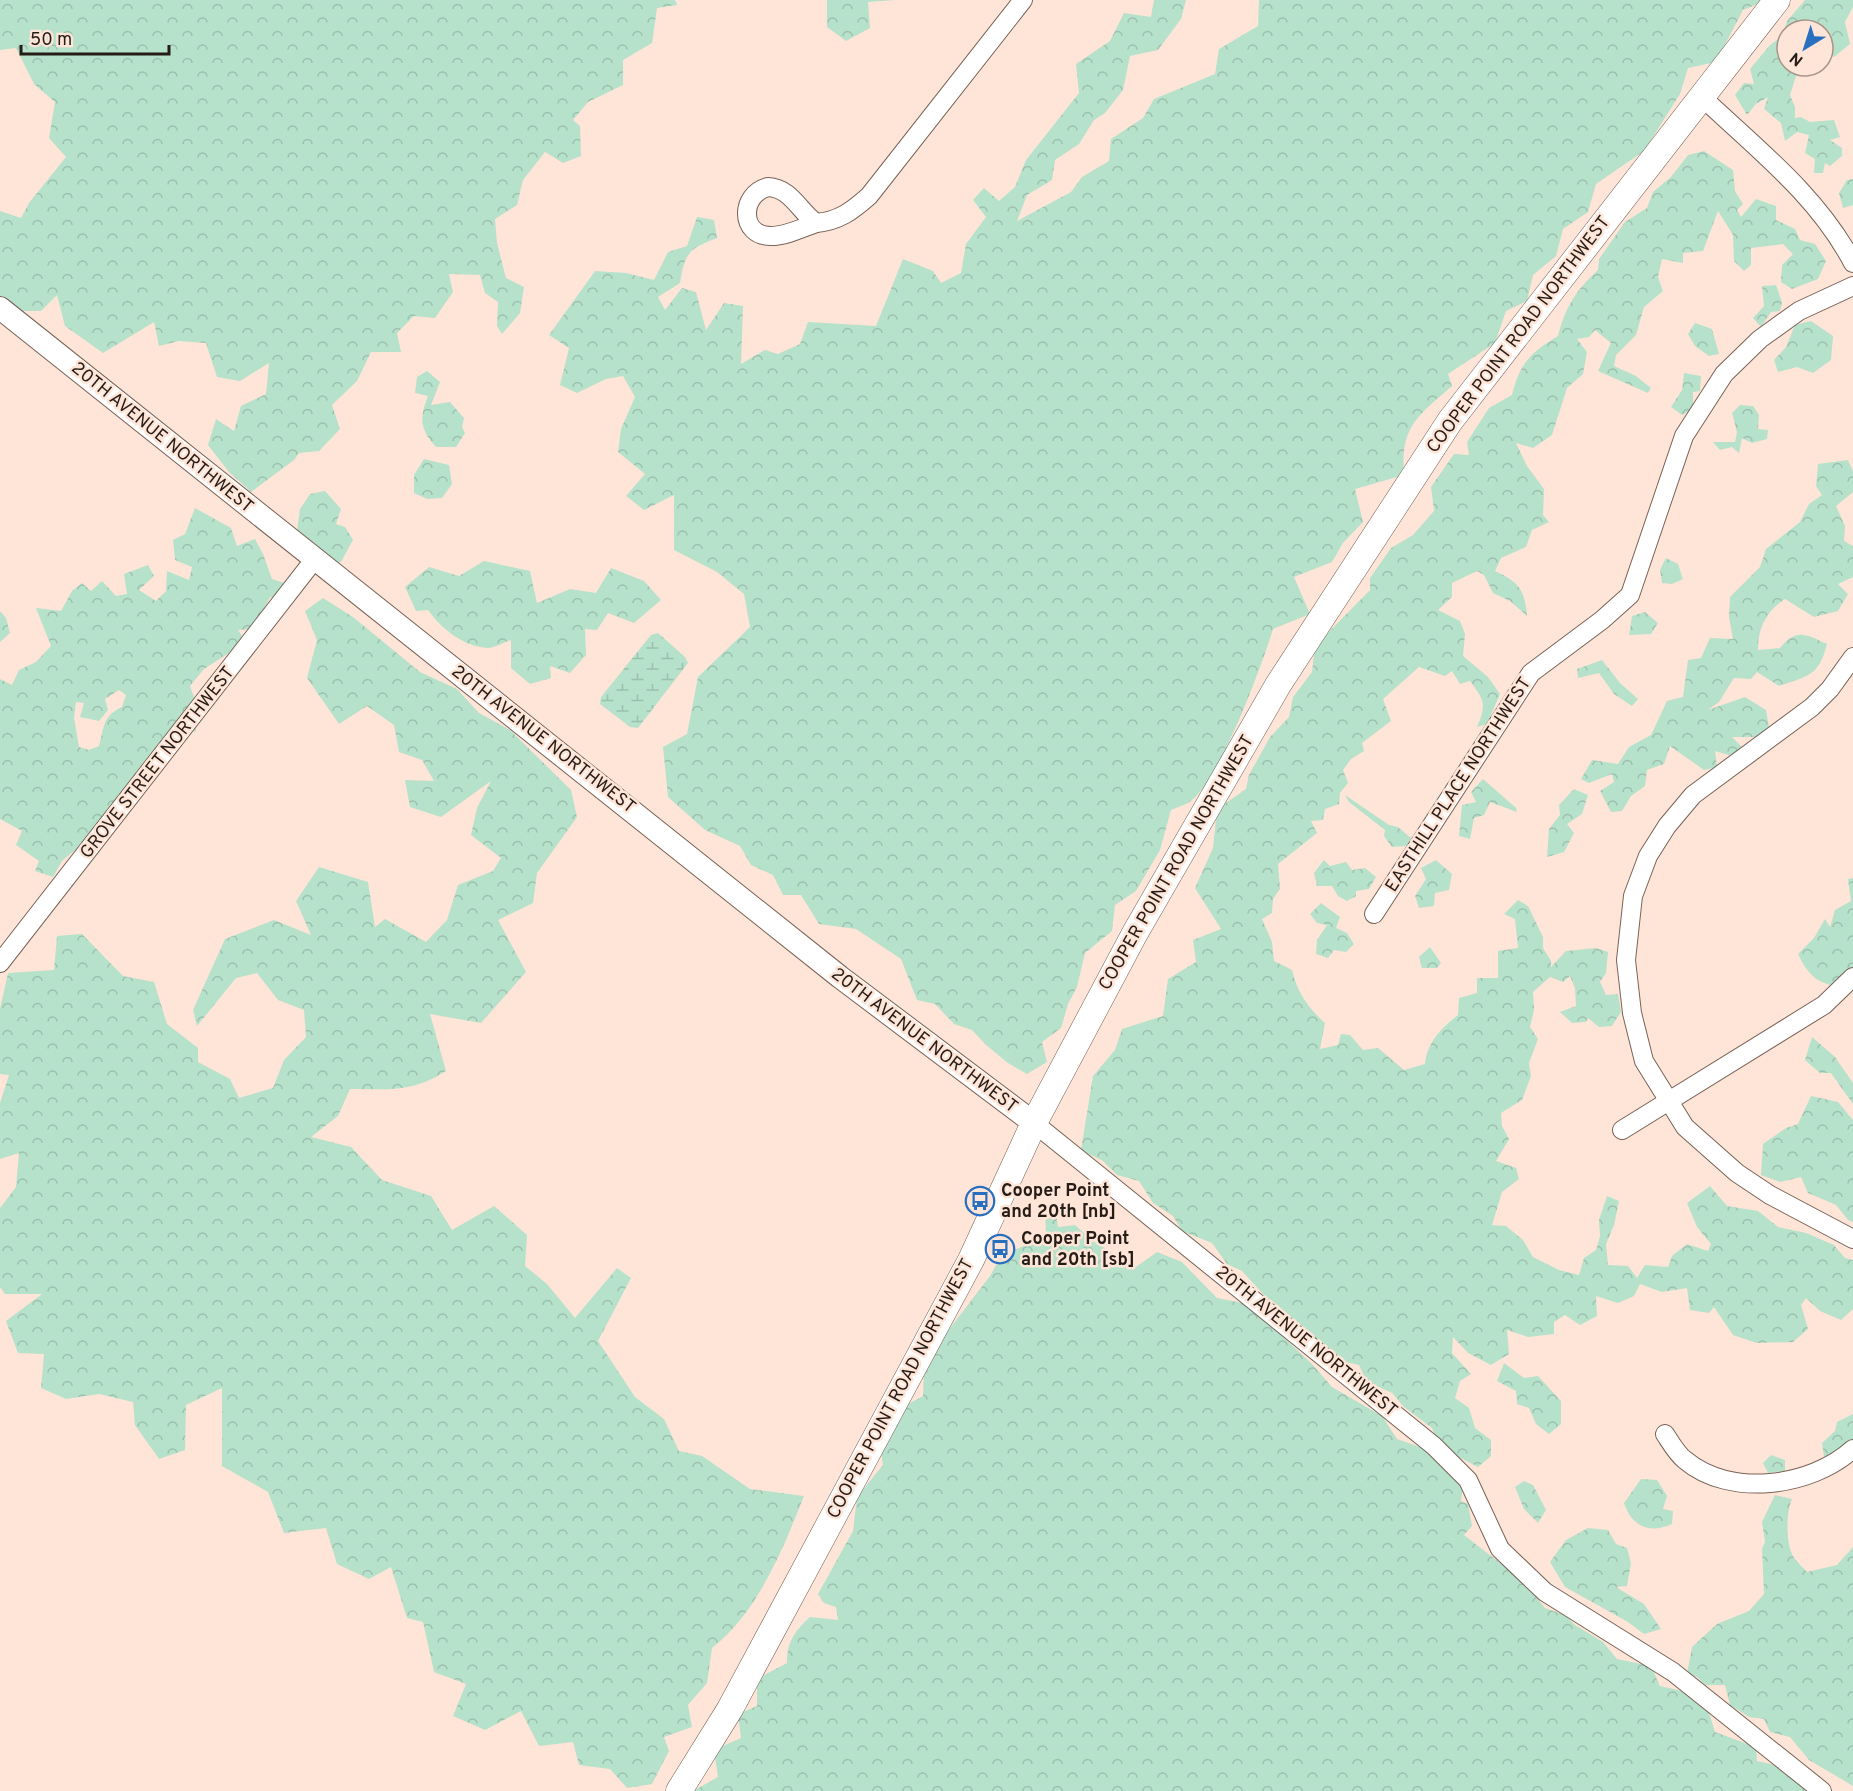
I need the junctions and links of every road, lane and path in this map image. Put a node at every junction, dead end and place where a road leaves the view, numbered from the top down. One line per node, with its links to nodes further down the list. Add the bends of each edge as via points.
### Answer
1 (1023, 0): 4 (street, via 869,196 850,213 831,222)
2 (1778, 0): 3 (main road, COOPER POINT ROAD NORTHWEST)
3 (1703, 98): 5 (street, via 1792,182 1836,231); 14 (main road, COOPER POINT ROAD NORTHWEST, via 1450,421 1278,685 1135,933)
4 (816, 223)
5 (1853, 263)
6 (1853, 286): 10 (street, EASTHILL PLACE NORTHWEST, via 1799,311 1760,339 1724,374 1684,436 1630,595 1531,673)
7 (0, 308): 8 (street, 20TH AVENUE NORTHWEST)
8 (314, 560): 11 (street, GROVE STREET NORTHWEST); 14 (street, 20TH AVENUE NORTHWEST, via 840,977)
9 (1853, 657): 13 (street, via 1812,706 1693,795 1648,856 1633,896 1626,960 1632,1013 1644,1061)
10 (1374, 914)
11 (0, 963)
12 (1853, 977): 13 (street, via 1824,1005)
13 (1667, 1101): 15 (street); 16 (street, via 1685,1127 1737,1173)
14 (1034, 1123): 19 (main road, COOPER POINT ROAD NORTHWEST, via 971,1260 730,1709); 20 (street, 20TH AVENUE NORTHWEST, via 1434,1446 1468,1480 1500,1549 1545,1592 1673,1672)
15 (1622, 1130)
16 (1853, 1239)
17 (1665, 1434): 18 (street, via 1691,1465 1743,1484 1808,1475 1842,1459)
18 (1853, 1449)
19 (679, 1791)
20 (1822, 1791)

